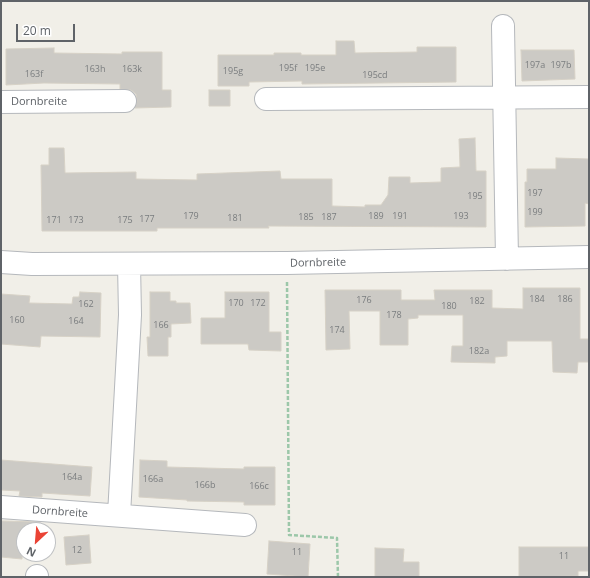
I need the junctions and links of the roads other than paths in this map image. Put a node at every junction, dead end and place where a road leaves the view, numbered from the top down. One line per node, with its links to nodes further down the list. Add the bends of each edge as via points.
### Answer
1 (503, 26): 3 (street)
2 (589, 96): 3 (street)
3 (504, 97): 4 (street); 8 (street)
4 (266, 99)
5 (125, 101): 6 (street, Dornbreite)
6 (1, 102)
7 (589, 257): 8 (street, Dornbreite)
8 (508, 259): 10 (street, Dornbreite)
9 (1, 262): 10 (street, Dornbreite)
10 (129, 264): 12 (street, via 130,315)
11 (1, 507): 12 (street, Dornbreite)
12 (119, 515): 13 (street, Dornbreite)
13 (245, 524)

